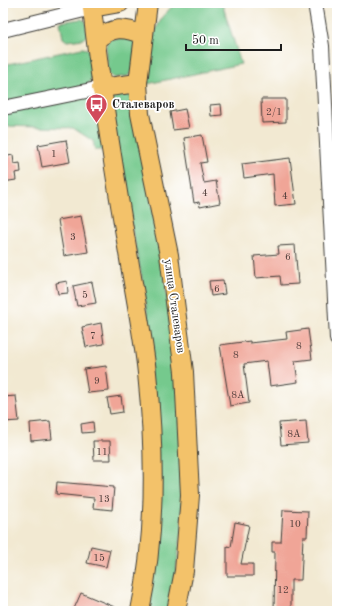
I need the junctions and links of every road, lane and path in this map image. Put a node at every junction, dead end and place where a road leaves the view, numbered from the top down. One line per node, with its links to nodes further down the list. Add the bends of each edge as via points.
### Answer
1 (120, 3): 4 (main road)
2 (148, 3): 6 (main road, улица Сталеваров)
3 (316, 3): 11 (street, via 322,46)
4 (92, 8): 5 (street); 7 (main road)
5 (3, 30)
6 (144, 35): 7 (main road, via 130,29 120,29 107,31); 8 (main road, улица Сталеваров)
7 (96, 40): 9 (main road)
8 (138, 83): 9 (main road); 13 (main road, улица Сталеваров, via 140,114 169,255 184,372 190,495 184,571)
9 (101, 88): 10 (street); 12 (main road, via 147,373 152,491 148,553)
10 (3, 108)
11 (337, 340)
12 (140, 611)
13 (176, 611)

